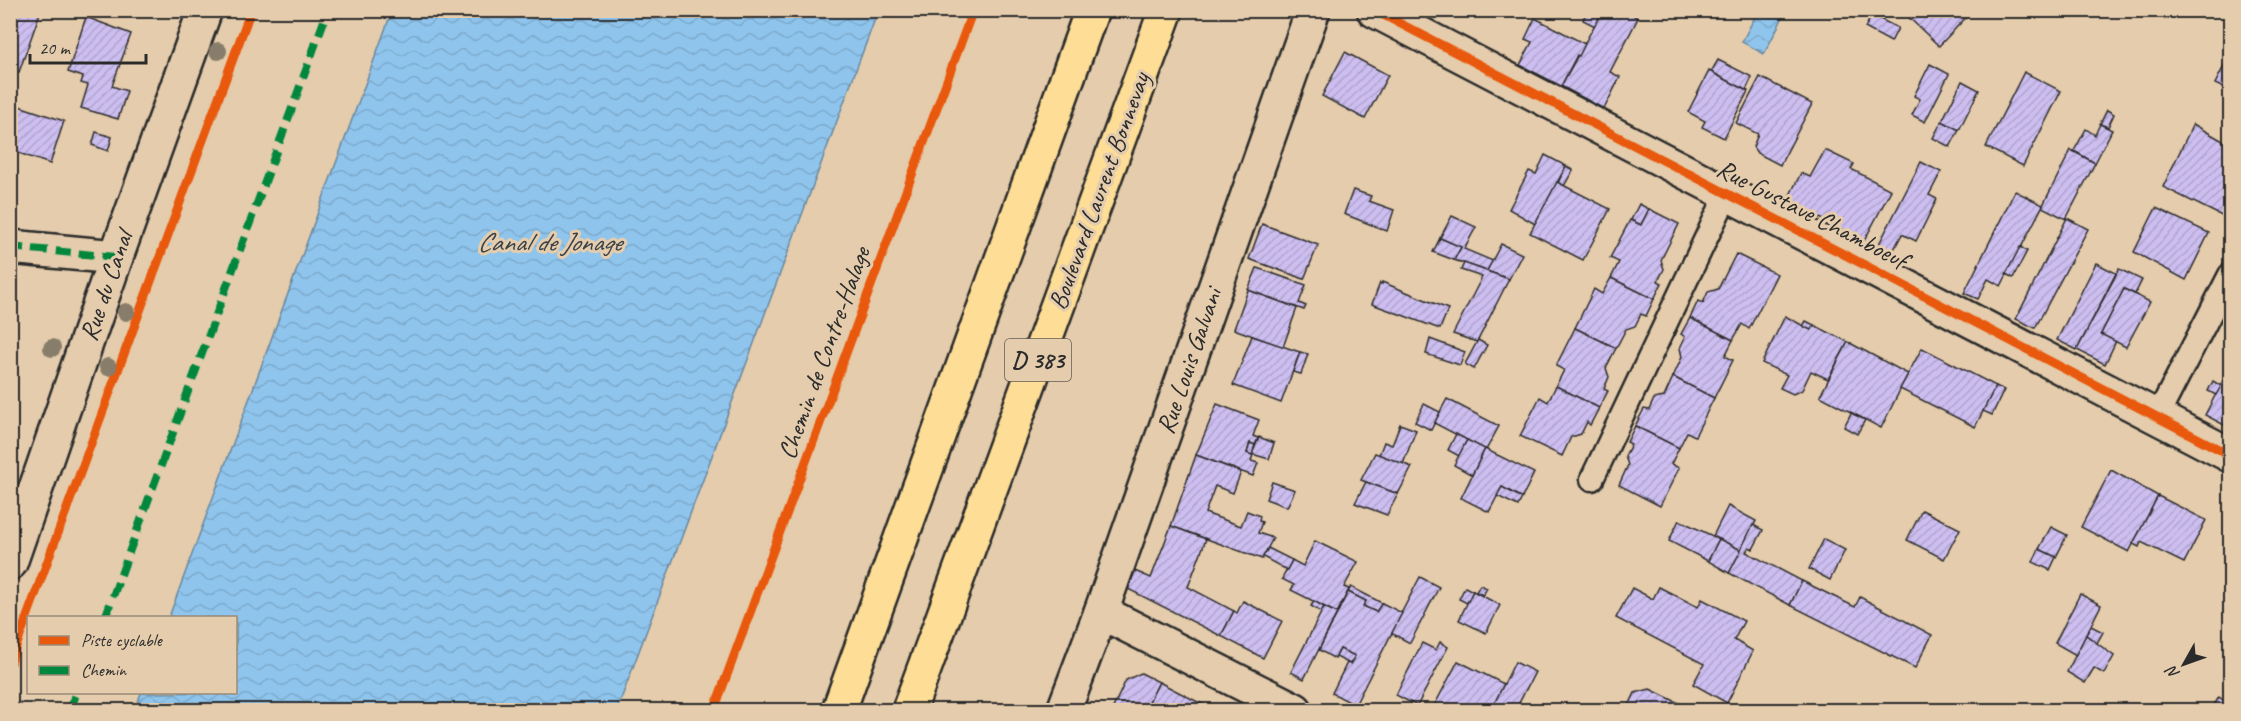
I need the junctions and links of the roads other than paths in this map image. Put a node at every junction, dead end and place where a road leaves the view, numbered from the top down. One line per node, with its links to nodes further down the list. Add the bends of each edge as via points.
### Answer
1 (205, 10): 8 (street, Rue du Canal)
2 (1092, 10): 15 (highway, D 383)
3 (1166, 10): 16 (highway, Boulevard Laurent Bonnevay / D 383)
4 (1313, 10): 14 (street, Rue Louis Galvani)
5 (1374, 10): 6 (street, Rue Gustave Chamboeuf)
6 (1727, 194): 10 (street, Rue Gustave Chamboeuf); 12 (lane)
7 (10, 247): 8 (street)
8 (116, 257): 13 (street, Rue du Canal)
9 (2230, 275): 10 (lane)
10 (2157, 417): 11 (street, Rue Gustave Chamboeuf)
11 (2230, 455)
12 (1592, 479)
13 (13, 550)
14 (1101, 612): 17 (street, Rue Louis Galvani); 18 (street)
15 (839, 711)
16 (909, 711)
17 (1064, 711)
18 (1295, 711)

